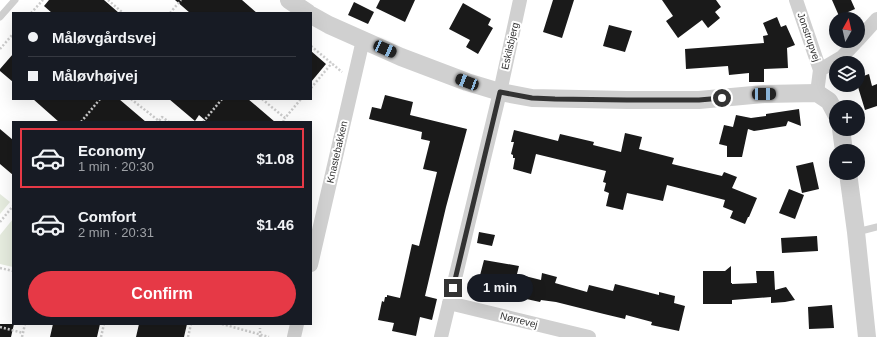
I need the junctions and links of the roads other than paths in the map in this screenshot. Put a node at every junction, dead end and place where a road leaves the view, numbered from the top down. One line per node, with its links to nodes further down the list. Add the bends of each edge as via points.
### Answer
1 (15, 0): 7 (lane)
2 (288, 0): 5 (street)
3 (520, 0): 13 (street, Eskilsbjerg)
4 (796, 0): 12 (street, Jonstrupvej)
5 (306, 12)
6 (312, 16): 10 (street)
7 (0, 17)
8 (877, 19): 9 (street)
9 (865, 32)
10 (363, 40): 13 (street, via 401,57); 19 (street, Knastebakken)
11 (850, 48): 12 (street, via 842,58)
12 (820, 70): 14 (street, Jonstrupvej)
13 (500, 92): 14 (street, via 532,98 627,100 699,100 764,94); 20 (street, Eskilsbjerg)
14 (817, 93): 15 (street)
15 (829, 101)
16 (849, 180): 18 (street)
17 (877, 227): 18 (lane)
18 (856, 232): 25 (street)
19 (312, 261)
20 (449, 303): 23 (street, Eskilsbjerg); 24 (street, Nørrevej)
21 (297, 325): 22 (street)
22 (294, 337)
23 (441, 337)
24 (589, 337)
25 (867, 337)

